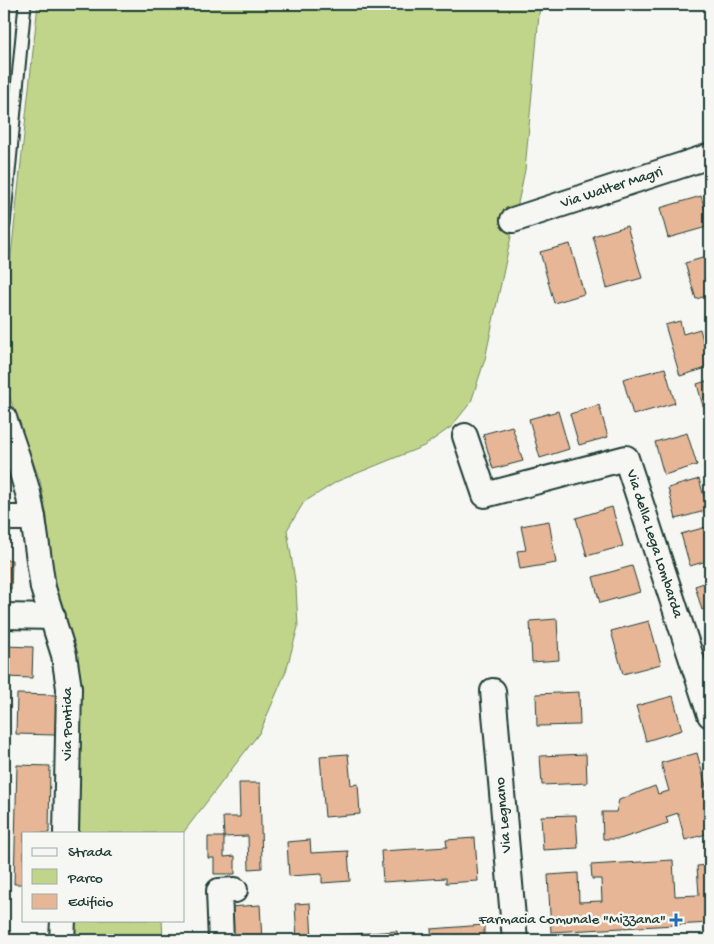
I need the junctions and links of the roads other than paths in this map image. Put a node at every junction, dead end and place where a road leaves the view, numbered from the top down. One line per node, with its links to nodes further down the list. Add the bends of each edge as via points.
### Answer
1 (25, 4): 4 (lane)
2 (710, 156): 3 (street, Via Walter Magri)
3 (513, 220)
4 (4, 225)
5 (4, 418): 8 (street, Via Pontida)
6 (465, 436): 12 (street, Via della Lega Lombarda, via 485,495 626,458)
7 (4, 518): 8 (street)
8 (33, 518): 10 (street, Via Pontida, via 43,588)
9 (4, 616): 10 (street)
10 (53, 617): 13 (street, Via Pontida, via 70,688)
11 (493, 690): 18 (street, Via Legnano)
12 (710, 715)
13 (66, 832)
14 (235, 890): 17 (street, via 220,891)
15 (63, 922): 16 (street)
16 (62, 940)
17 (222, 940)
18 (514, 940)

